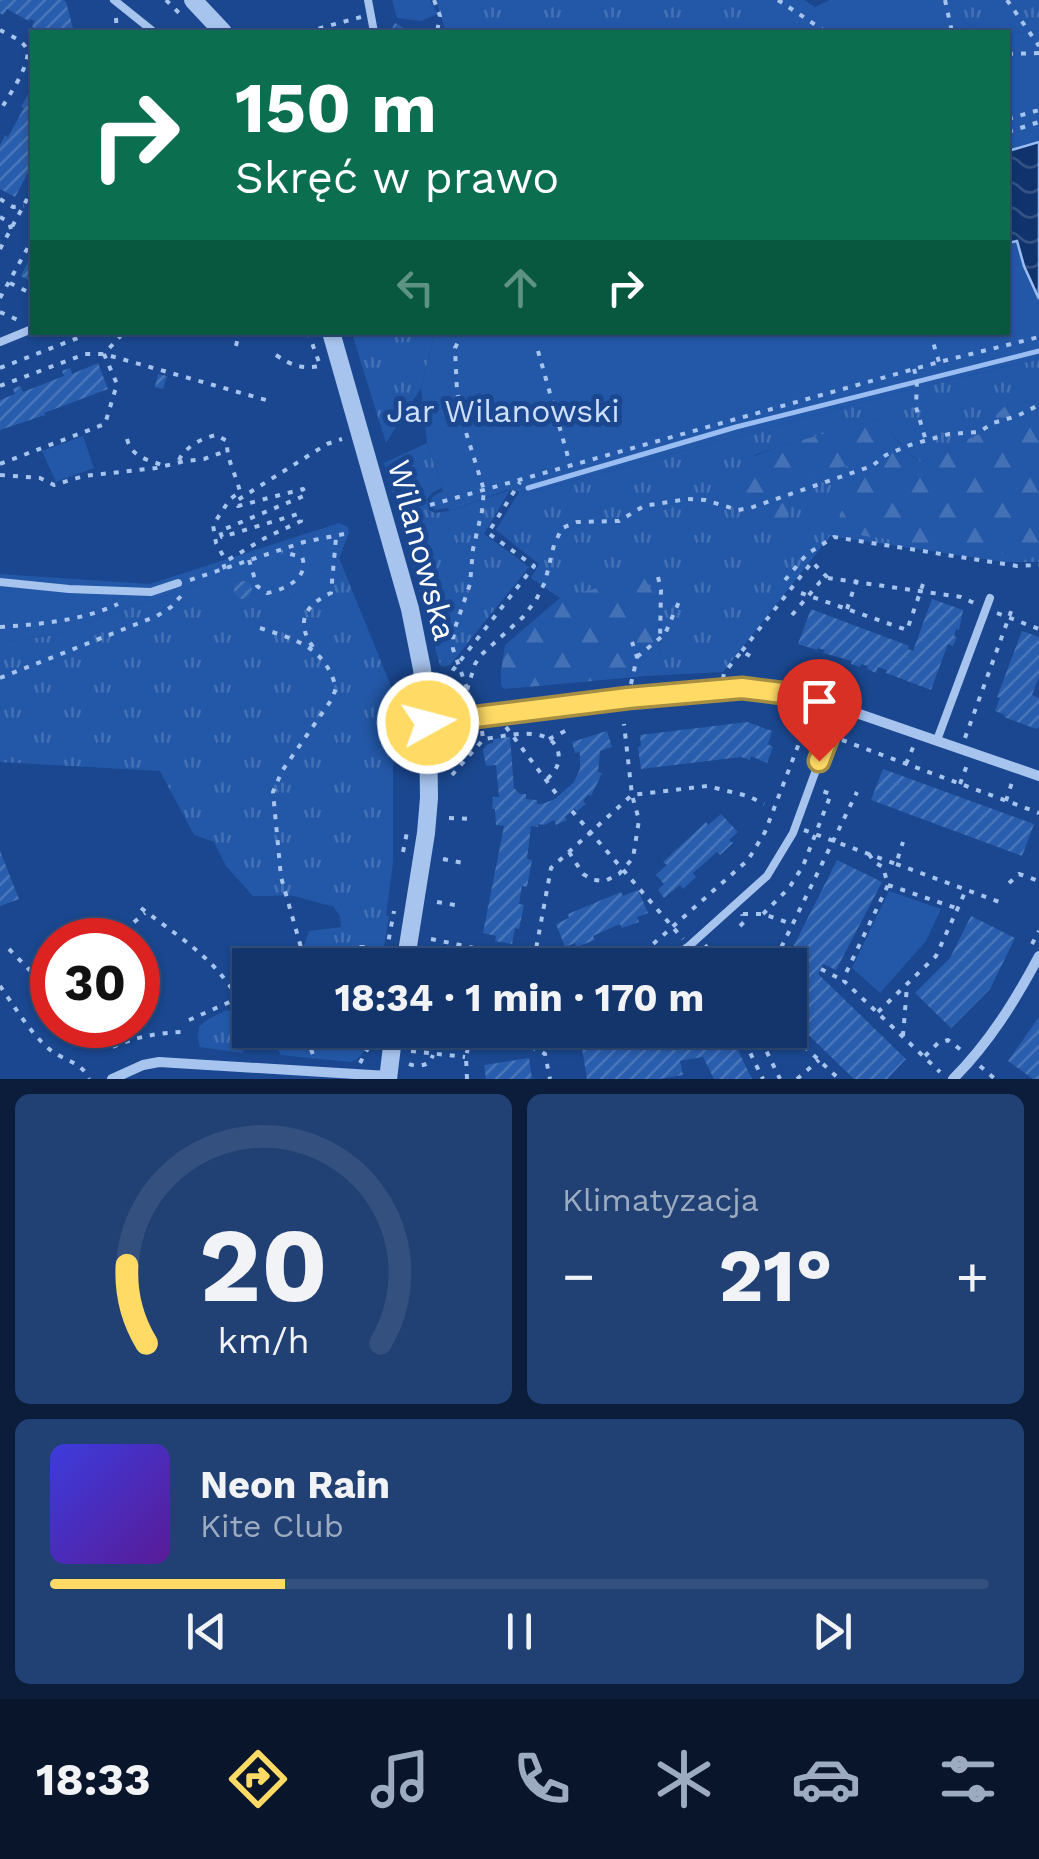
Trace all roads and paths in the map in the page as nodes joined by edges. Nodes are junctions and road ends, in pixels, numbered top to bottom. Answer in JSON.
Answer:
{"nodes":[{"id":1,"x":114,"y":0,"type":"edge"},
{"id":2,"x":193,"y":0,"type":"edge"},
{"id":3,"x":368,"y":0,"type":"edge"},
{"id":4,"x":434,"y":0,"type":"edge"},
{"id":5,"x":778,"y":0,"type":"edge"},
{"id":6,"x":945,"y":0,"type":"edge"},
{"id":7,"x":1007,"y":0,"type":"edge"},
{"id":8,"x":369,"y":14,"type":"junction"},
{"id":9,"x":0,"y":30,"type":"edge"},
{"id":10,"x":152,"y":30,"type":"edge"},
{"id":11,"x":221,"y":30,"type":"edge"},
{"id":12,"x":313,"y":30,"type":"edge"},
{"id":13,"x":373,"y":30,"type":"edge"},
{"id":14,"x":437,"y":30,"type":"edge"},
{"id":15,"x":823,"y":30,"type":"edge"},
{"id":16,"x":952,"y":30,"type":"edge"},
{"id":17,"x":1039,"y":50,"type":"edge"},
{"id":18,"x":1010,"y":54,"type":"edge"},
{"id":19,"x":1039,"y":110,"type":"edge"},
{"id":20,"x":0,"y":112,"type":"edge"},
{"id":21,"x":1010,"y":119,"type":"edge"},
{"id":22,"x":1039,"y":122,"type":"edge"},
{"id":23,"x":1010,"y":131,"type":"edge"},
{"id":24,"x":30,"y":194,"type":"edge"},
{"id":25,"x":0,"y":199,"type":"edge"},
{"id":26,"x":24,"y":206,"type":"junction"},
{"id":27,"x":0,"y":217,"type":"edge"},
{"id":28,"x":11,"y":229,"type":"junction"},
{"id":29,"x":30,"y":244,"type":"edge"},
{"id":30,"x":0,"y":249,"type":"edge"},
{"id":31,"x":9,"y":282,"type":"junction"},
{"id":32,"x":30,"y":293,"type":"edge"},
{"id":33,"x":0,"y":298,"type":"edge"},
{"id":34,"x":0,"y":312,"type":"edge"},
{"id":35,"x":30,"y":316,"type":"edge"},
{"id":36,"x":30,"y":330,"type":"edge"},
{"id":37,"x":85,"y":335,"type":"edge"},
{"id":38,"x":121,"y":335,"type":"edge"},
{"id":39,"x":238,"y":335,"type":"edge"},
{"id":40,"x":309,"y":335,"type":"edge"},
{"id":41,"x":333,"y":335,"type":"edge"},
{"id":42,"x":461,"y":335,"type":"edge"},
{"id":43,"x":931,"y":335,"type":"edge"},
{"id":44,"x":1039,"y":337,"type":"edge"},
{"id":45,"x":0,"y":342,"type":"edge"},
{"id":46,"x":236,"y":346,"type":"dead end"},
{"id":47,"x":538,"y":350,"type":"dead end"},
{"id":48,"x":104,"y":354,"type":"junction"},
{"id":49,"x":276,"y":356,"type":"dead end"},
{"id":50,"x":939,"y":362,"type":"junction"},
{"id":51,"x":0,"y":368,"type":"edge"},
{"id":52,"x":914,"y":369,"type":"junction"},
{"id":53,"x":0,"y":386,"type":"edge"},
{"id":54,"x":266,"y":400,"type":"dead end"},
{"id":55,"x":1039,"y":405,"type":"edge"},
{"id":56,"x":346,"y":437,"type":"dead end"},
{"id":57,"x":127,"y":439,"type":"dead end"},
{"id":58,"x":926,"y":441,"type":"junction"},
{"id":59,"x":226,"y":451,"type":"junction"},
{"id":60,"x":178,"y":462,"type":"junction"},
{"id":61,"x":0,"y":464,"type":"edge"},
{"id":62,"x":570,"y":464,"type":"junction"},
{"id":63,"x":165,"y":466,"type":"junction"},
{"id":64,"x":0,"y":476,"type":"edge"},
{"id":65,"x":522,"y":478,"type":"junction"},
{"id":66,"x":484,"y":490,"type":"junction"},
{"id":67,"x":430,"y":505,"type":"dead end"},
{"id":68,"x":349,"y":533,"type":"dead end"},
{"id":69,"x":336,"y":537,"type":"junction"},
{"id":70,"x":278,"y":551,"type":"junction"},
{"id":71,"x":249,"y":560,"type":"junction"},
{"id":72,"x":226,"y":562,"type":"junction"},
{"id":73,"x":1039,"y":565,"type":"edge"},
{"id":74,"x":225,"y":569,"type":"junction"},
{"id":75,"x":859,"y":573,"type":"dead end"},
{"id":76,"x":658,"y":576,"type":"dead end"},
{"id":77,"x":828,"y":578,"type":"junction"},
{"id":78,"x":785,"y":580,"type":"dead end"},
{"id":79,"x":856,"y":581,"type":"junction"},
{"id":80,"x":0,"y":582,"type":"edge"},
{"id":81,"x":178,"y":584,"type":"junction"},
{"id":82,"x":923,"y":584,"type":"dead end"},
{"id":83,"x":921,"y":592,"type":"junction"},
{"id":84,"x":801,"y":593,"type":"dead end"},
{"id":85,"x":808,"y":595,"type":"junction"},
{"id":86,"x":681,"y":597,"type":"dead end"},
{"id":87,"x":988,"y":603,"type":"junction"},
{"id":88,"x":1013,"y":606,"type":"dead end"},
{"id":89,"x":848,"y":609,"type":"junction"},
{"id":90,"x":100,"y":612,"type":"dead end"},
{"id":91,"x":792,"y":616,"type":"dead end"},
{"id":92,"x":1008,"y":618,"type":"junction"},
{"id":93,"x":0,"y":627,"type":"edge"},
{"id":94,"x":260,"y":628,"type":"dead end"},
{"id":95,"x":1039,"y":629,"type":"edge"},
{"id":96,"x":660,"y":639,"type":"junction"},
{"id":97,"x":632,"y":642,"type":"dead end"},
{"id":98,"x":742,"y":650,"type":"junction"},
{"id":99,"x":316,"y":651,"type":"junction"},
{"id":100,"x":750,"y":656,"type":"dead end"},
{"id":101,"x":636,"y":657,"type":"junction"},
{"id":102,"x":459,"y":662,"type":"junction"},
{"id":103,"x":452,"y":670,"type":"junction"},
{"id":104,"x":439,"y":674,"type":"dead end"},
{"id":105,"x":0,"y":678,"type":"edge"},
{"id":106,"x":468,"y":690,"type":"junction"},
{"id":107,"x":720,"y":690,"type":"junction"},
{"id":108,"x":443,"y":694,"type":"dead end"},
{"id":109,"x":628,"y":698,"type":"junction"},
{"id":110,"x":802,"y":705,"type":"dead end"},
{"id":111,"x":839,"y":708,"type":"junction"},
{"id":112,"x":428,"y":723,"type":"junction"},
{"id":113,"x":480,"y":724,"type":"junction"},
{"id":114,"x":624,"y":724,"type":"dead end"},
{"id":115,"x":492,"y":725,"type":"dead end"},
{"id":116,"x":567,"y":730,"type":"dead end"},
{"id":117,"x":957,"y":733,"type":"dead end"},
{"id":118,"x":514,"y":736,"type":"junction"},
{"id":119,"x":836,"y":738,"type":"dead end"},
{"id":120,"x":965,"y":738,"type":"junction"},
{"id":121,"x":483,"y":739,"type":"junction"},
{"id":122,"x":549,"y":739,"type":"junction"},
{"id":123,"x":938,"y":740,"type":"junction"},
{"id":124,"x":976,"y":742,"type":"dead end"},
{"id":125,"x":911,"y":752,"type":"dead end"},
{"id":126,"x":906,"y":764,"type":"junction"},
{"id":127,"x":966,"y":766,"type":"dead end"},
{"id":128,"x":452,"y":775,"type":"dead end"},
{"id":129,"x":1039,"y":776,"type":"edge"},
{"id":130,"x":546,"y":780,"type":"junction"},
{"id":131,"x":1026,"y":783,"type":"dead end"},
{"id":132,"x":960,"y":784,"type":"junction"},
{"id":133,"x":858,"y":792,"type":"dead end"},
{"id":134,"x":632,"y":795,"type":"junction"},
{"id":135,"x":558,"y":796,"type":"dead end"},
{"id":136,"x":1006,"y":800,"type":"junction"},
{"id":137,"x":764,"y":804,"type":"dead end"},
{"id":138,"x":572,"y":810,"type":"dead end"},
{"id":139,"x":1039,"y":813,"type":"edge"},
{"id":140,"x":449,"y":818,"type":"dead end"},
{"id":141,"x":474,"y":820,"type":"dead end"},
{"id":142,"x":795,"y":826,"type":"junction"},
{"id":143,"x":591,"y":832,"type":"junction"},
{"id":144,"x":834,"y":842,"type":"junction"},
{"id":145,"x":903,"y":842,"type":"dead end"},
{"id":146,"x":569,"y":852,"type":"junction"},
{"id":147,"x":868,"y":854,"type":"junction"},
{"id":148,"x":443,"y":859,"type":"dead end"},
{"id":149,"x":468,"y":864,"type":"dead end"},
{"id":150,"x":896,"y":864,"type":"junction"},
{"id":151,"x":624,"y":869,"type":"junction"},
{"id":152,"x":1039,"y":881,"type":"edge"},
{"id":153,"x":1009,"y":883,"type":"dead end"},
{"id":154,"x":888,"y":885,"type":"junction"},
{"id":155,"x":966,"y":890,"type":"junction"},
{"id":156,"x":437,"y":902,"type":"dead end"},
{"id":157,"x":1004,"y":904,"type":"dead end"},
{"id":158,"x":462,"y":906,"type":"dead end"},
{"id":159,"x":959,"y":909,"type":"junction"},
{"id":160,"x":742,"y":914,"type":"junction"},
{"id":161,"x":735,"y":920,"type":"dead end"},
{"id":162,"x":160,"y":922,"type":"edge"},
{"id":163,"x":793,"y":924,"type":"junction"},
{"id":164,"x":740,"y":926,"type":"dead end"},
{"id":165,"x":674,"y":928,"type":"junction"},
{"id":166,"x":431,"y":939,"type":"dead end"},
{"id":167,"x":704,"y":945,"type":"dead end"},
{"id":168,"x":688,"y":946,"type":"junction"},
{"id":169,"x":303,"y":948,"type":"edge"},
{"id":170,"x":409,"y":948,"type":"edge"},
{"id":171,"x":472,"y":948,"type":"edge"},
{"id":172,"x":536,"y":948,"type":"edge"},
{"id":173,"x":644,"y":948,"type":"edge"},
{"id":174,"x":685,"y":948,"type":"edge"},
{"id":175,"x":707,"y":948,"type":"edge"},
{"id":176,"x":781,"y":948,"type":"edge"},
{"id":177,"x":9,"y":950,"type":"dead end"},
{"id":178,"x":1039,"y":956,"type":"edge"},
{"id":179,"x":821,"y":969,"type":"dead end"},
{"id":180,"x":30,"y":971,"type":"edge"},
{"id":181,"x":844,"y":981,"type":"junction"},
{"id":182,"x":906,"y":985,"type":"junction"},
{"id":183,"x":0,"y":986,"type":"edge"},
{"id":184,"x":232,"y":989,"type":"edge"},
{"id":185,"x":232,"y":1001,"type":"edge"},
{"id":186,"x":878,"y":1012,"type":"junction"},
{"id":187,"x":189,"y":1020,"type":"dead end"},
{"id":188,"x":188,"y":1032,"type":"dead end"},
{"id":189,"x":160,"y":1035,"type":"edge"},
{"id":190,"x":903,"y":1036,"type":"junction"},
{"id":191,"x":257,"y":1048,"type":"edge"},
{"id":192,"x":368,"y":1048,"type":"edge"},
{"id":193,"x":392,"y":1048,"type":"edge"},
{"id":194,"x":468,"y":1048,"type":"edge"},
{"id":195,"x":534,"y":1048,"type":"edge"},
{"id":196,"x":748,"y":1048,"type":"edge"},
{"id":197,"x":764,"y":1048,"type":"edge"},
{"id":198,"x":806,"y":1048,"type":"edge"},
{"id":199,"x":410,"y":1051,"type":"dead end"},
{"id":200,"x":433,"y":1054,"type":"junction"},
{"id":201,"x":466,"y":1057,"type":"junction"},
{"id":202,"x":819,"y":1060,"type":"junction"},
{"id":203,"x":409,"y":1064,"type":"dead end"},
{"id":204,"x":360,"y":1065,"type":"dead end"},
{"id":205,"x":260,"y":1068,"type":"junction"},
{"id":206,"x":319,"y":1071,"type":"edge"},
{"id":207,"x":948,"y":1077,"type":"edge"},
{"id":208,"x":388,"y":1078,"type":"edge"},
{"id":209,"x":89,"y":1079,"type":"edge"},
{"id":210,"x":112,"y":1079,"type":"edge"},
{"id":211,"x":467,"y":1079,"type":"edge"},
{"id":212,"x":550,"y":1079,"type":"edge"},
{"id":213,"x":763,"y":1079,"type":"edge"},
{"id":214,"x":780,"y":1079,"type":"edge"},
{"id":215,"x":797,"y":1079,"type":"edge"},
{"id":216,"x":838,"y":1079,"type":"edge"}],
"edges":[{"from":1,"to":10,"type":"lane"},
{"from":2,"to":11,"type":"street"},
{"from":3,"to":8,"type":"lane"},
{"from":4,"to":14,"type":"path"},
{"from":5,"to":15,"type":"path"},
{"from":6,"to":16,"type":"path"},
{"from":7,"to":17,"type":"path"},
{"from":8,"to":12,"type":"path"},
{"from":8,"to":13,"type":"lane"},
{"from":9,"to":20,"type":"path"},
{"from":17,"to":18,"type":"path"},
{"from":19,"to":21,"type":"path"},
{"from":22,"to":23,"type":"path"},
{"from":24,"to":26,"type":"path"},
{"from":25,"to":26,"type":"path"},
{"from":26,"to":28,"type":"path"},
{"from":27,"to":28,"type":"path"},
{"from":28,"to":30,"type":"path"},
{"from":29,"to":31,"type":"path"},
{"from":31,"to":32,"type":"path"},
{"from":31,"to":33,"type":"path"},
{"from":34,"to":35,"type":"path"},
{"from":36,"to":45,"type":"lane"},
{"from":37,"to":51,"type":"path"},
{"from":38,"to":48,"type":"path"},
{"from":39,"to":46,"type":"path"},
{"from":40,"to":49,"type":"path"},
{"from":41,"to":112,"type":"street","name":"Wilanowska"},
{"from":42,"to":66,"type":"path"},
{"from":43,"to":50,"type":"path"},
{"from":44,"to":50,"type":"path"},
{"from":47,"to":62,"type":"path"},
{"from":48,"to":53,"type":"path"},
{"from":48,"to":54,"type":"path"},
{"from":48,"to":61,"type":"path"},
{"from":50,"to":52,"type":"path"},
{"from":52,"to":58,"type":"path"},
{"from":52,"to":62,"type":"path"},
{"from":55,"to":58,"type":"path"},
{"from":56,"to":72,"type":"path"},
{"from":57,"to":63,"type":"path"},
{"from":58,"to":106,"type":"path"},
{"from":59,"to":60,"type":"path"},
{"from":59,"to":60,"type":"path"},
{"from":59,"to":72,"type":"path"},
{"from":60,"to":63,"type":"path"},
{"from":62,"to":65,"type":"path"},
{"from":63,"to":64,"type":"path"},
{"from":65,"to":66,"type":"path"},
{"from":65,"to":102,"type":"path"},
{"from":66,"to":67,"type":"path"},
{"from":66,"to":102,"type":"path"},
{"from":68,"to":69,"type":"path"},
{"from":69,"to":70,"type":"path"},
{"from":69,"to":99,"type":"path"},
{"from":70,"to":71,"type":"path"},
{"from":70,"to":71,"type":"path"},
{"from":71,"to":74,"type":"path"},
{"from":72,"to":74,"type":"path"},
{"from":73,"to":78,"type":"path"},
{"from":74,"to":81,"type":"path"},
{"from":75,"to":79,"type":"path"},
{"from":76,"to":96,"type":"path"},
{"from":77,"to":79,"type":"path"},
{"from":77,"to":85,"type":"path"},
{"from":77,"to":98,"type":"path"},
{"from":79,"to":83,"type":"path"},
{"from":79,"to":89,"type":"path"},
{"from":80,"to":81,"type":"lane"},
{"from":81,"to":105,"type":"path"},
{"from":82,"to":83,"type":"path"},
{"from":83,"to":87,"type":"path"},
{"from":83,"to":89,"type":"path"},
{"from":84,"to":85,"type":"path"},
{"from":85,"to":89,"type":"path"},
{"from":85,"to":91,"type":"path"},
{"from":86,"to":96,"type":"path"},
{"from":87,"to":92,"type":"path"},
{"from":87,"to":123,"type":"lane"},
{"from":88,"to":92,"type":"path"},
{"from":90,"to":93,"type":"path"},
{"from":92,"to":95,"type":"path"},
{"from":92,"to":120,"type":"path"},
{"from":94,"to":99,"type":"path"},
{"from":96,"to":101,"type":"path"},
{"from":97,"to":101,"type":"path"},
{"from":98,"to":100,"type":"path"},
{"from":98,"to":107,"type":"path"},
{"from":99,"to":169,"type":"path"},
{"from":101,"to":109,"type":"path"},
{"from":102,"to":103,"type":"path"},
{"from":102,"to":106,"type":"path"},
{"from":103,"to":104,"type":"path"},
{"from":103,"to":108,"type":"path"},
{"from":106,"to":113,"type":"path"},
{"from":107,"to":109,"type":"street"},
{"from":107,"to":111,"type":"street"},
{"from":109,"to":113,"type":"street"},
{"from":110,"to":165,"type":"path"},
{"from":111,"to":123,"type":"street"},
{"from":111,"to":142,"type":"lane"},
{"from":112,"to":113,"type":"street"},
{"from":112,"to":170,"type":"street","name":"Wilanowska"},
{"from":113,"to":115,"type":"path"},
{"from":113,"to":121,"type":"path"},
{"from":114,"to":134,"type":"path"},
{"from":116,"to":122,"type":"path"},
{"from":117,"to":120,"type":"path"},
{"from":118,"to":118,"type":"path"},
{"from":118,"to":121,"type":"path"},
{"from":118,"to":122,"type":"path"},
{"from":118,"to":130,"type":"path"},
{"from":119,"to":126,"type":"path"},
{"from":120,"to":124,"type":"path"},
{"from":121,"to":128,"type":"path"},
{"from":122,"to":130,"type":"path"},
{"from":123,"to":129,"type":"street"},
{"from":125,"to":126,"type":"path"},
{"from":126,"to":132,"type":"path"},
{"from":127,"to":132,"type":"path"},
{"from":130,"to":135,"type":"path"},
{"from":131,"to":136,"type":"path"},
{"from":132,"to":136,"type":"path"},
{"from":133,"to":144,"type":"path"},
{"from":134,"to":137,"type":"path"},
{"from":134,"to":143,"type":"path"},
{"from":134,"to":151,"type":"path"},
{"from":136,"to":139,"type":"path"},
{"from":138,"to":143,"type":"path"},
{"from":140,"to":141,"type":"path"},
{"from":142,"to":144,"type":"path"},
{"from":142,"to":168,"type":"lane"},
{"from":143,"to":146,"type":"path"},
{"from":143,"to":151,"type":"path"},
{"from":144,"to":147,"type":"path"},
{"from":144,"to":163,"type":"path"},
{"from":145,"to":150,"type":"path"},
{"from":146,"to":151,"type":"path"},
{"from":146,"to":172,"type":"path"},
{"from":147,"to":150,"type":"path"},
{"from":147,"to":154,"type":"path"},
{"from":148,"to":149,"type":"path"},
{"from":150,"to":155,"type":"path"},
{"from":151,"to":165,"type":"path"},
{"from":152,"to":153,"type":"path"},
{"from":154,"to":159,"type":"path"},
{"from":154,"to":181,"type":"path"},
{"from":155,"to":157,"type":"path"},
{"from":155,"to":159,"type":"path"},
{"from":156,"to":158,"type":"path"},
{"from":159,"to":182,"type":"path"},
{"from":160,"to":161,"type":"path"},
{"from":160,"to":163,"type":"path"},
{"from":160,"to":164,"type":"path"},
{"from":162,"to":184,"type":"path"},
{"from":163,"to":176,"type":"path"},
{"from":165,"to":168,"type":"path"},
{"from":165,"to":173,"type":"path"},
{"from":166,"to":171,"type":"path"},
{"from":167,"to":175,"type":"path"},
{"from":168,"to":174,"type":"lane"},
{"from":177,"to":180,"type":"path"},
{"from":178,"to":207,"type":"street"},
{"from":179,"to":181,"type":"path"},
{"from":181,"to":186,"type":"path"},
{"from":182,"to":186,"type":"path"},
{"from":182,"to":190,"type":"path"},
{"from":183,"to":209,"type":"path"},
{"from":185,"to":187,"type":"path"},
{"from":186,"to":190,"type":"path"},
{"from":188,"to":189,"type":"path"},
{"from":190,"to":207,"type":"path"},
{"from":191,"to":205,"type":"path"},
{"from":192,"to":204,"type":"path"},
{"from":193,"to":208,"type":"street"},
{"from":194,"to":201,"type":"path"},
{"from":195,"to":212,"type":"path"},
{"from":196,"to":213,"type":"path"},
{"from":197,"to":214,"type":"path"},
{"from":198,"to":202,"type":"path"},
{"from":199,"to":200,"type":"path"},
{"from":200,"to":201,"type":"path"},
{"from":200,"to":203,"type":"path"},
{"from":201,"to":211,"type":"path"},
{"from":202,"to":215,"type":"path"},
{"from":202,"to":216,"type":"path"},
{"from":205,"to":206,"type":"street"},
{"from":205,"to":210,"type":"street"},
{"from":206,"to":208,"type":"street"}]}
